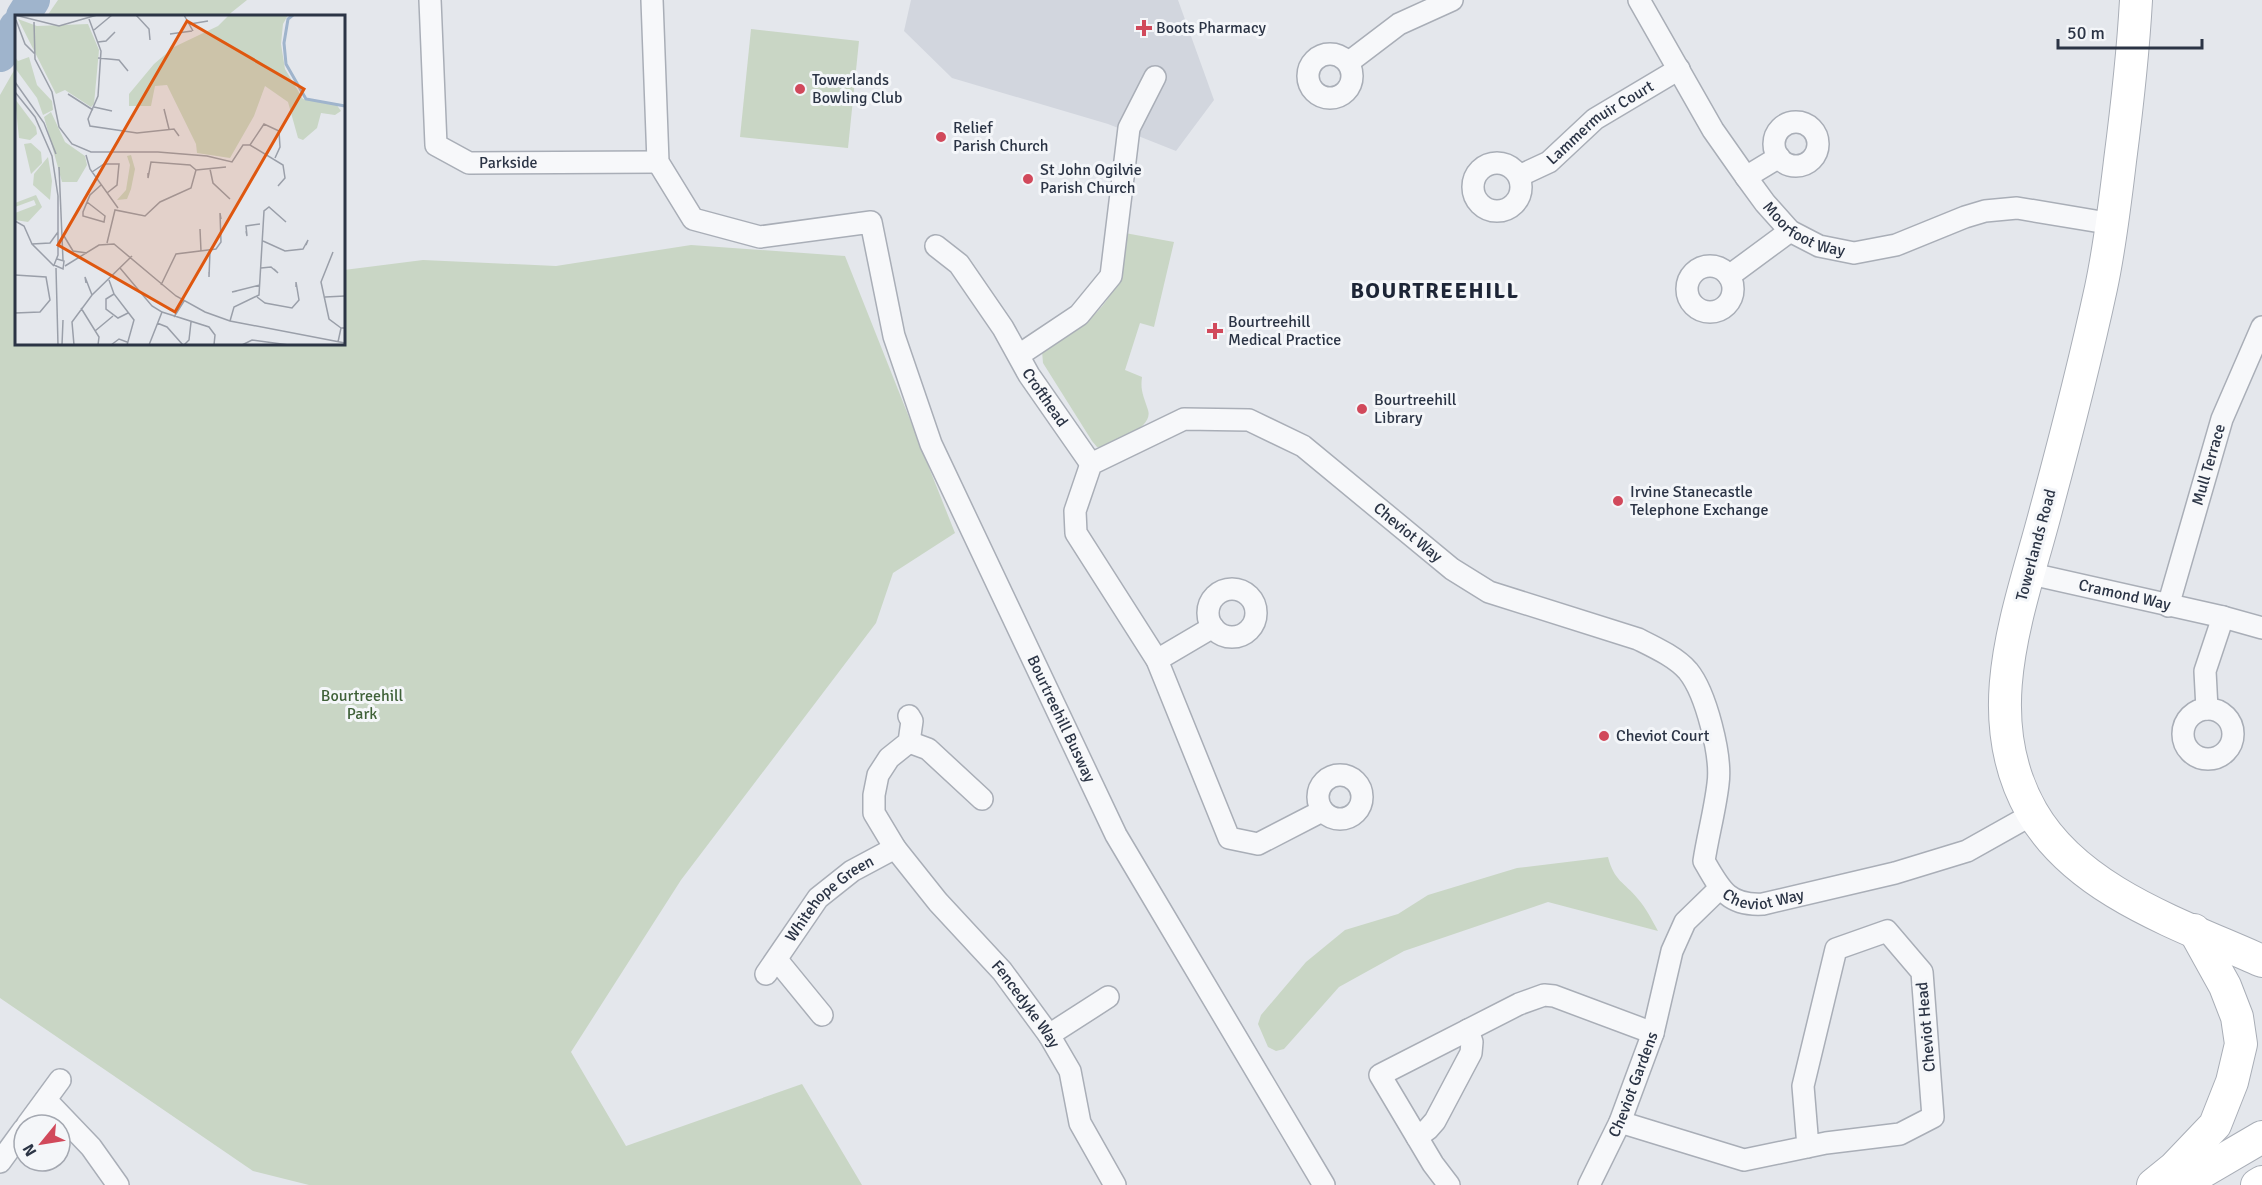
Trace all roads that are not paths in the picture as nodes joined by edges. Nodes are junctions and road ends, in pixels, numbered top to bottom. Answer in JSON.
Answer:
{"nodes":[{"id":1,"x":430,"y":0,"type":"edge"},
{"id":2,"x":652,"y":0,"type":"edge"},
{"id":3,"x":1452,"y":0,"type":"edge"},
{"id":4,"x":2136,"y":0,"type":"edge"},
{"id":5,"x":1642,"y":1,"type":"edge"},
{"id":6,"x":1349,"y":63,"type":"dead end"},
{"id":7,"x":1679,"y":69,"type":"junction"},
{"id":8,"x":1155,"y":76,"type":"dead end"},
{"id":9,"x":1779,"y":158,"type":"dead end"},
{"id":10,"x":658,"y":162,"type":"junction"},
{"id":11,"x":1519,"y":176,"type":"dead end"},
{"id":12,"x":1746,"y":177,"type":"junction"},
{"id":13,"x":2113,"y":224,"type":"junction"},
{"id":14,"x":1790,"y":231,"type":"junction"},
{"id":15,"x":936,"y":246,"type":"dead end"},
{"id":16,"x":1729,"y":276,"type":"dead end"},
{"id":17,"x":2262,"y":327,"type":"edge"},
{"id":18,"x":1019,"y":355,"type":"junction"},
{"id":19,"x":1091,"y":464,"type":"junction"},
{"id":20,"x":2027,"y":573,"type":"junction"},
{"id":21,"x":2168,"y":606,"type":"junction"},
{"id":22,"x":2223,"y":617,"type":"junction"},
{"id":23,"x":1213,"y":627,"type":"dead end"},
{"id":24,"x":2262,"y":628,"type":"edge"},
{"id":25,"x":1157,"y":660,"type":"junction"},
{"id":26,"x":2207,"y":709,"type":"dead end"},
{"id":27,"x":909,"y":716,"type":"dead end"},
{"id":28,"x":919,"y":745,"type":"junction"},
{"id":29,"x":982,"y":799,"type":"dead end"},
{"id":30,"x":1322,"y":811,"type":"dead end"},
{"id":31,"x":2033,"y":814,"type":"junction"},
{"id":32,"x":895,"y":848,"type":"junction"},
{"id":33,"x":1720,"y":888,"type":"junction"},
{"id":34,"x":2194,"y":930,"type":"junction"},
{"id":35,"x":2262,"y":961,"type":"edge"},
{"id":36,"x":1108,"y":997,"type":"dead end"},
{"id":37,"x":822,"y":1015,"type":"dead end"},
{"id":38,"x":1468,"y":1030,"type":"junction"},
{"id":39,"x":1653,"y":1033,"type":"junction"},
{"id":40,"x":1049,"y":1035,"type":"junction"},
{"id":41,"x":60,"y":1080,"type":"dead end"},
{"id":42,"x":46,"y":1100,"type":"junction"},
{"id":43,"x":36,"y":1113,"type":"edge"},
{"id":44,"x":1620,"y":1122,"type":"junction"},
{"id":45,"x":1417,"y":1137,"type":"junction"},
{"id":46,"x":2262,"y":1137,"type":"edge"},
{"id":47,"x":1808,"y":1147,"type":"junction"},
{"id":48,"x":2262,"y":1182,"type":"edge"},
{"id":49,"x":118,"y":1185,"type":"edge"},
{"id":50,"x":1115,"y":1185,"type":"edge"},
{"id":51,"x":1324,"y":1185,"type":"edge"},
{"id":52,"x":1449,"y":1185,"type":"edge"},
{"id":53,"x":1588,"y":1185,"type":"edge"},
{"id":54,"x":2153,"y":1185,"type":"edge"},
{"id":55,"x":2180,"y":1185,"type":"edge"},
{"id":56,"x":2257,"y":1185,"type":"edge"}],
"edges":[{"from":1,"to":10,"type":"street","name":"Parkside"},
{"from":2,"to":10,"type":"street"},
{"from":3,"to":6,"type":"street"},
{"from":4,"to":13,"type":"street","name":"Towerlands Road"},
{"from":5,"to":7,"type":"street","name":"Moorfoot Way"},
{"from":7,"to":11,"type":"street","name":"Lammermuir Court"},
{"from":7,"to":12,"type":"street","name":"Moorfoot Way"},
{"from":8,"to":18,"type":"street"},
{"from":9,"to":12,"type":"street"},
{"from":10,"to":51,"type":"street","name":"Bourtreehill Busway"},
{"from":12,"to":14,"type":"street","name":"Moorfoot Way"},
{"from":13,"to":14,"type":"street","name":"Moorfoot Way"},
{"from":13,"to":20,"type":"street","name":"Towerlands Road"},
{"from":14,"to":16,"type":"street"},
{"from":15,"to":18,"type":"street","name":"Crofthead"},
{"from":17,"to":21,"type":"street","name":"Mull Terrace"},
{"from":18,"to":19,"type":"street","name":"Crofthead"},
{"from":19,"to":25,"type":"street"},
{"from":19,"to":33,"type":"street","name":"Cheviot Way"},
{"from":20,"to":21,"type":"street","name":"Cramond Way"},
{"from":20,"to":31,"type":"street","name":"Towerlands Road"},
{"from":21,"to":22,"type":"street","name":"Cramond Way"},
{"from":22,"to":24,"type":"street","name":"Cramond Way"},
{"from":22,"to":26,"type":"street"},
{"from":23,"to":25,"type":"street"},
{"from":25,"to":30,"type":"street"},
{"from":27,"to":28,"type":"street"},
{"from":28,"to":29,"type":"street"},
{"from":28,"to":32,"type":"street","name":"Fencedyke Way"},
{"from":31,"to":33,"type":"street","name":"Cheviot Way"},
{"from":31,"to":34,"type":"street","name":"Towerlands Road"},
{"from":32,"to":37,"type":"street","name":"Whitehope Green"},
{"from":32,"to":40,"type":"street","name":"Fencedyke Way"},
{"from":33,"to":39,"type":"street"},
{"from":34,"to":35,"type":"street","name":"Towerlands Road"},
{"from":34,"to":54,"type":"street"},
{"from":36,"to":40,"type":"street"},
{"from":38,"to":39,"type":"street","name":"Cheviot Gardens"},
{"from":38,"to":45,"type":"street"},
{"from":38,"to":45,"type":"street","name":"Cheviot Gardens"},
{"from":39,"to":44,"type":"street","name":"Cheviot Gardens"},
{"from":40,"to":50,"type":"street","name":"Fencedyke Way"},
{"from":41,"to":42,"type":"street"},
{"from":42,"to":43,"type":"street"},
{"from":42,"to":49,"type":"street"},
{"from":44,"to":47,"type":"street","name":"Cheviot Head"},
{"from":44,"to":53,"type":"street","name":"Cheviot Gardens"},
{"from":45,"to":52,"type":"street","name":"Cheviot Gardens"},
{"from":46,"to":55,"type":"street"},
{"from":47,"to":47,"type":"street","name":"Cheviot Head"},
{"from":48,"to":56,"type":"street"}]}
